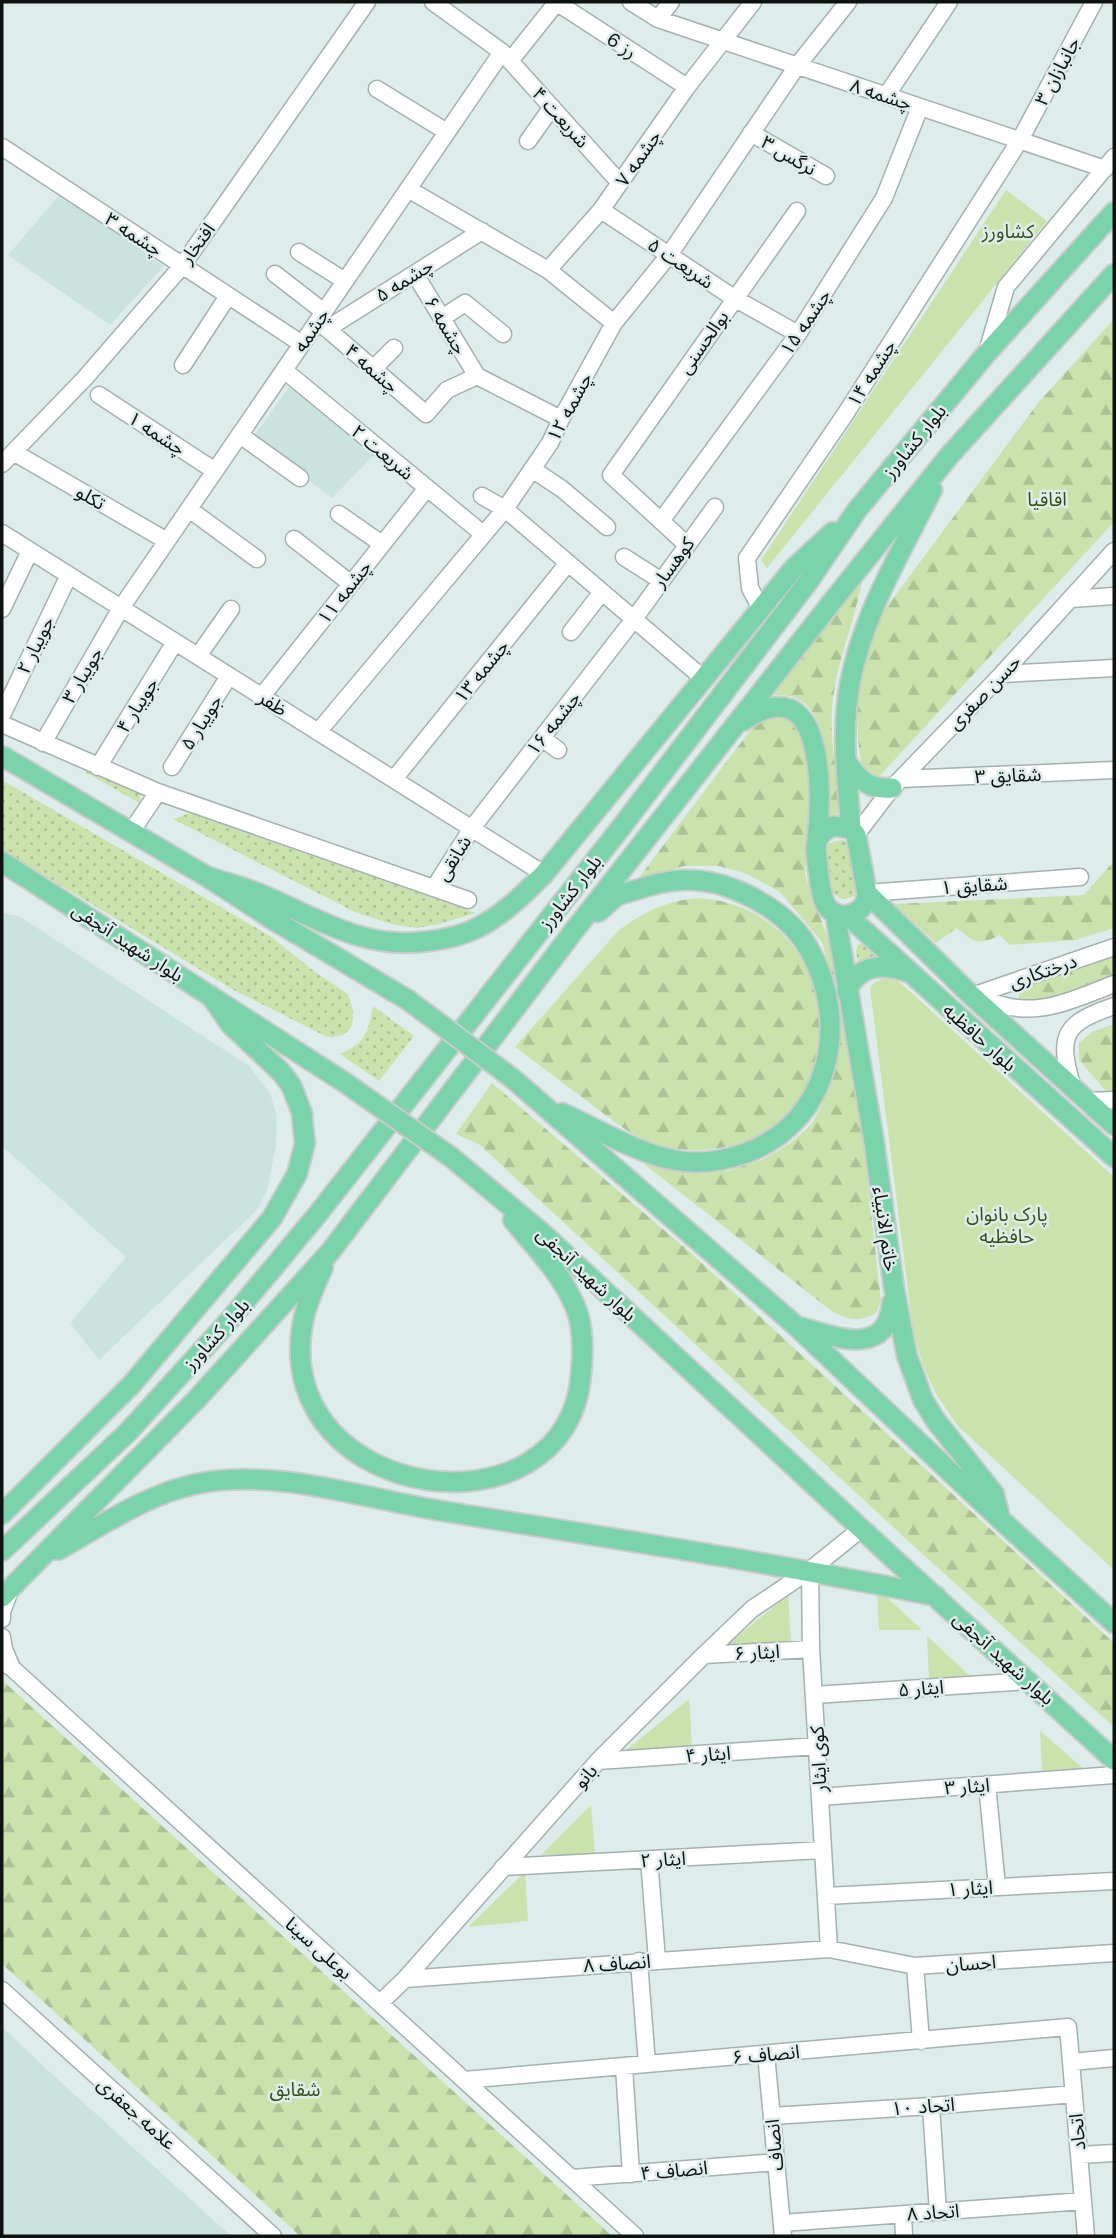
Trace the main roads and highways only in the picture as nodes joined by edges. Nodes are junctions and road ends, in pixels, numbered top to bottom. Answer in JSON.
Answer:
{"nodes":[{"id":1,"x":1114,"y":212,"type":"edge"},
{"id":2,"x":1114,"y":274,"type":"edge"},
{"id":3,"x":949,"y":456,"type":"junction"},
{"id":4,"x":857,"y":510,"type":"junction"},
{"id":5,"x":734,"y":728,"type":"junction"},
{"id":6,"x":2,"y":757,"type":"edge"},
{"id":7,"x":847,"y":762,"type":"junction"},
{"id":8,"x":897,"y":783,"type":"road end"},
{"id":9,"x":853,"y":832,"type":"junction"},
{"id":10,"x":817,"y":839,"type":"junction"},
{"id":11,"x":2,"y":862,"type":"edge"},
{"id":12,"x":2,"y":875,"type":"edge"},
{"id":13,"x":206,"y":876,"type":"junction"},
{"id":14,"x":42,"y":887,"type":"junction"},
{"id":15,"x":867,"y":893,"type":"junction"},
{"id":16,"x":841,"y":914,"type":"junction"},
{"id":17,"x":573,"y":932,"type":"junction"},
{"id":18,"x":909,"y":972,"type":"junction"},
{"id":19,"x":847,"y":991,"type":"junction"},
{"id":20,"x":210,"y":995,"type":"junction"},
{"id":21,"x":543,"y":1104,"type":"junction"},
{"id":22,"x":1114,"y":1125,"type":"edge"},
{"id":23,"x":1114,"y":1157,"type":"edge"},
{"id":24,"x":486,"y":1187,"type":"junction"},
{"id":25,"x":330,"y":1252,"type":"junction"},
{"id":26,"x":894,"y":1288,"type":"junction"},
{"id":27,"x":796,"y":1326,"type":"junction"},
{"id":28,"x":2,"y":1514,"type":"edge"},
{"id":29,"x":1000,"y":1519,"type":"junction"},
{"id":30,"x":2,"y":1551,"type":"edge"},
{"id":31,"x":39,"y":1561,"type":"junction"},
{"id":32,"x":7,"y":1592,"type":"edge"},
{"id":33,"x":936,"y":1596,"type":"junction"},
{"id":34,"x":1114,"y":1623,"type":"edge"},
{"id":35,"x":1114,"y":1760,"type":"edge"}],
"edges":[{"from":1,"to":4,"type":"main road","name":"بلوار کشاورز"},
{"from":2,"to":3,"type":"main road","name":"بلوار کشاورز"},
{"from":3,"to":5,"type":"main road","name":"بلوار کشاورز"},
{"from":3,"to":7,"type":"main road"},
{"from":4,"to":13,"type":"main road"},
{"from":4,"to":30,"type":"main road","name":"بلوار کشاورز"},
{"from":5,"to":10,"type":"main road"},
{"from":5,"to":17,"type":"main road","name":"بلوار کشاورز"},
{"from":6,"to":13,"type":"main road"},
{"from":7,"to":8,"type":"main road"},
{"from":7,"to":9,"type":"main road"},
{"from":9,"to":10,"type":"main road"},
{"from":9,"to":15,"type":"main road"},
{"from":10,"to":16,"type":"main road"},
{"from":11,"to":14,"type":"main road","name":"بلوار شهید آنجفی"},
{"from":12,"to":14,"type":"main road"},
{"from":13,"to":21,"type":"main road","bridge":true},
{"from":14,"to":20,"type":"main road","name":"بلوار شهید آنجفی"},
{"from":15,"to":16,"type":"main road"},
{"from":15,"to":22,"type":"main road","name":"بلوار حافظیه"},
{"from":16,"to":18,"type":"main road","name":"بلوار حافظیه"},
{"from":16,"to":19,"type":"main road","name":"خاتم الانبیاء"},
{"from":17,"to":21,"type":"main road"},
{"from":17,"to":25,"type":"main road","name":"بلوار کشاورز"},
{"from":18,"to":19,"type":"main road"},
{"from":18,"to":23,"type":"main road","name":"بلوار حافظیه"},
{"from":19,"to":26,"type":"main road","name":"خاتم الانبیاء"},
{"from":20,"to":24,"type":"main road","name":"بلوار شهید آنجفی","bridge":true},
{"from":20,"to":28,"type":"main road"},
{"from":21,"to":27,"type":"main road"},
{"from":24,"to":25,"type":"main road"},
{"from":24,"to":33,"type":"main road","name":"بلوار شهید آنجفی"},
{"from":25,"to":31,"type":"main road","name":"بلوار کشاورز"},
{"from":26,"to":27,"type":"main road"},
{"from":26,"to":29,"type":"main road","name":"خاتم الانبیاء"},
{"from":27,"to":29,"type":"main road"},
{"from":29,"to":34,"type":"main road"},
{"from":31,"to":32,"type":"main road","name":"بلوار کشاورز"},
{"from":31,"to":33,"type":"main road"},
{"from":33,"to":35,"type":"main road","name":"بلوار شهید آنجفی"}]}
